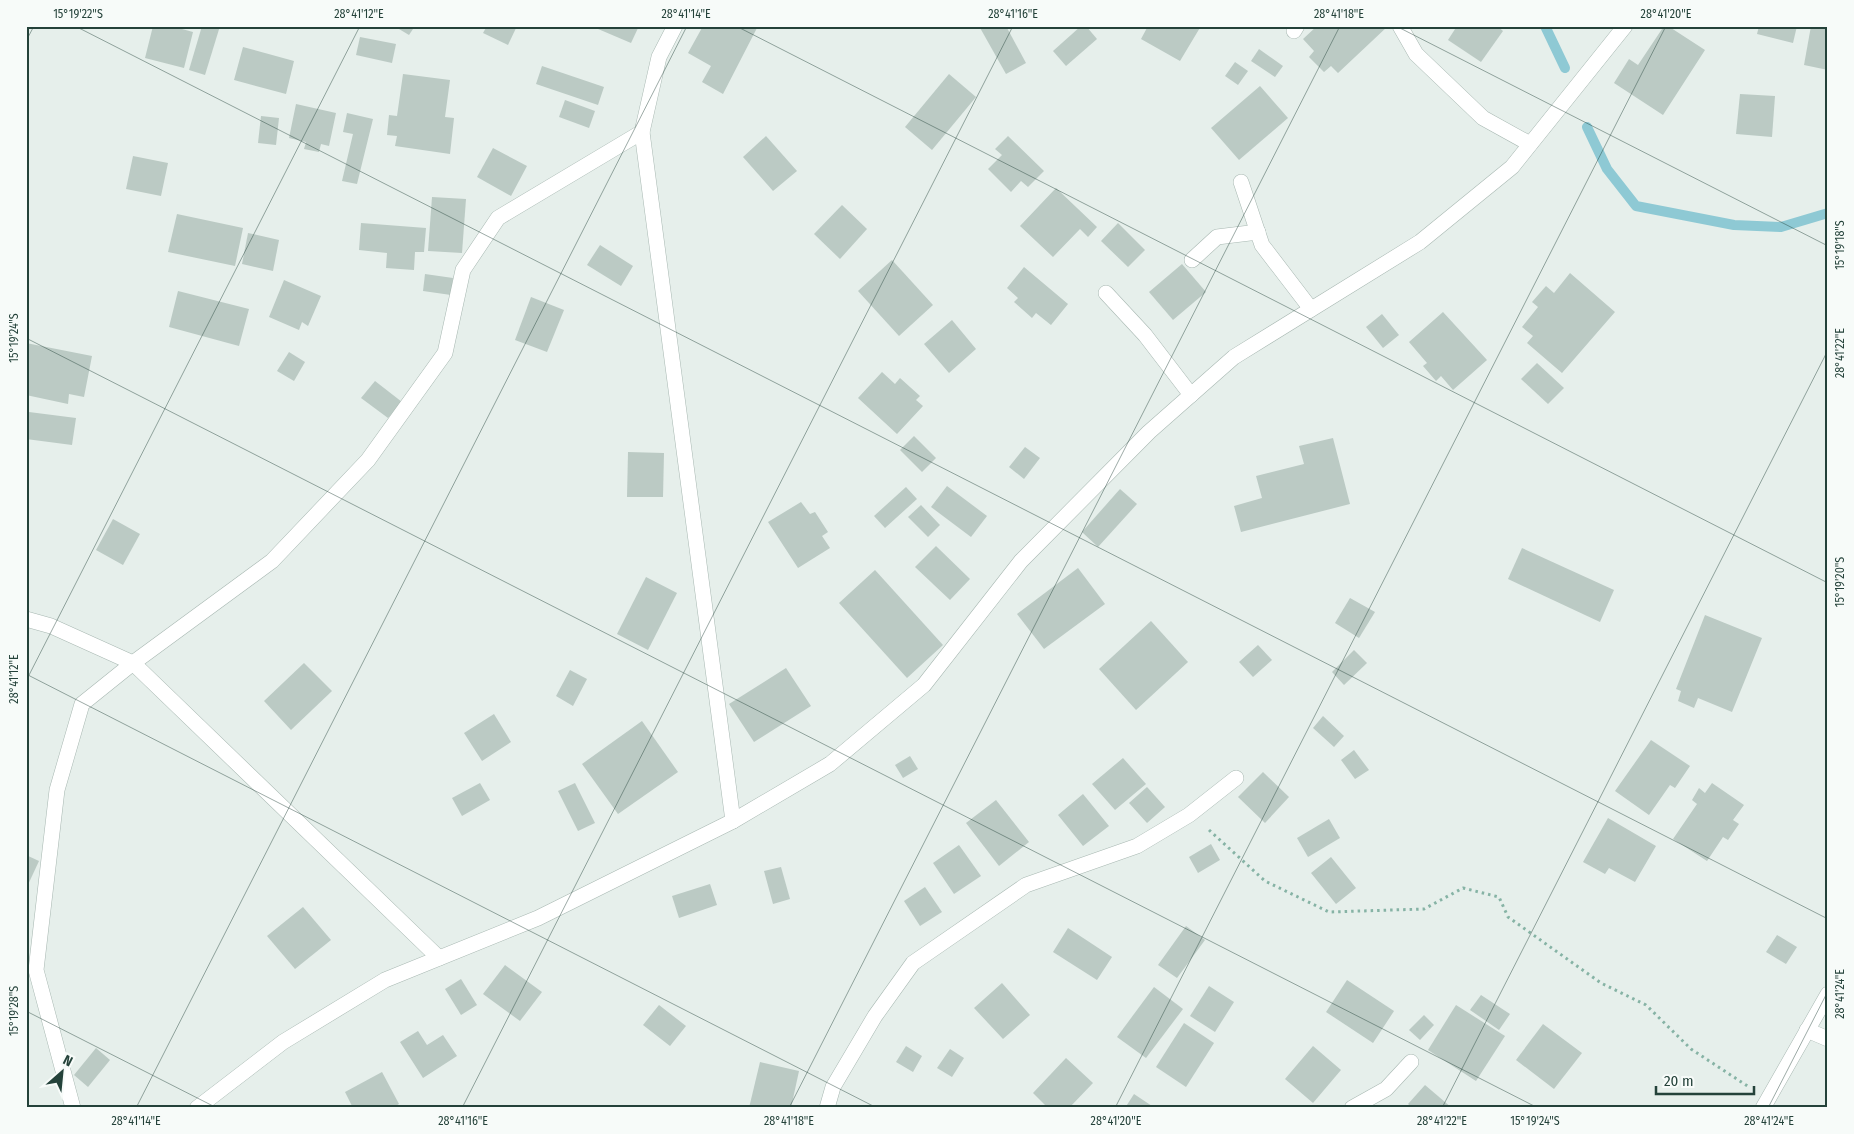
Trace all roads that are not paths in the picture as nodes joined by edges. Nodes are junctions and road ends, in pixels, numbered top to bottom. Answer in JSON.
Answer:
{"nodes":[{"id":1,"x":675,"y":26,"type":"edge"},
{"id":2,"x":1400,"y":26,"type":"edge"},
{"id":3,"x":1625,"y":26,"type":"edge"},
{"id":4,"x":642,"y":132,"type":"junction"},
{"id":5,"x":1530,"y":144,"type":"junction"},
{"id":6,"x":1241,"y":182,"type":"dead end"},
{"id":7,"x":1258,"y":232,"type":"junction"},
{"id":8,"x":1192,"y":260,"type":"dead end"},
{"id":9,"x":1106,"y":293,"type":"dead end"},
{"id":10,"x":1310,"y":309,"type":"junction"},
{"id":11,"x":1191,"y":395,"type":"junction"},
{"id":12,"x":26,"y":619,"type":"edge"},
{"id":13,"x":133,"y":663,"type":"junction"},
{"id":14,"x":1236,"y":778,"type":"dead end"},
{"id":15,"x":733,"y":821,"type":"junction"},
{"id":16,"x":439,"y":958,"type":"junction"},
{"id":17,"x":1828,"y":994,"type":"edge"},
{"id":18,"x":1807,"y":1030,"type":"junction"},
{"id":19,"x":1828,"y":1039,"type":"edge"},
{"id":20,"x":1411,"y":1062,"type":"dead end"},
{"id":21,"x":1766,"y":1104,"type":"edge"},
{"id":22,"x":73,"y":1108,"type":"edge"},
{"id":23,"x":198,"y":1108,"type":"edge"},
{"id":24,"x":828,"y":1108,"type":"edge"},
{"id":25,"x":1352,"y":1108,"type":"edge"}],
"edges":[{"from":1,"to":4,"type":"street"},
{"from":2,"to":5,"type":"street"},
{"from":3,"to":5,"type":"street"},
{"from":4,"to":13,"type":"street"},
{"from":4,"to":15,"type":"street"},
{"from":5,"to":10,"type":"street"},
{"from":6,"to":7,"type":"street"},
{"from":7,"to":8,"type":"street"},
{"from":7,"to":10,"type":"street"},
{"from":9,"to":11,"type":"street"},
{"from":10,"to":11,"type":"street"},
{"from":11,"to":15,"type":"street"},
{"from":12,"to":13,"type":"street"},
{"from":13,"to":16,"type":"street"},
{"from":13,"to":22,"type":"street"},
{"from":14,"to":24,"type":"street"},
{"from":15,"to":16,"type":"street"},
{"from":16,"to":23,"type":"street"},
{"from":17,"to":18,"type":"street"},
{"from":18,"to":19,"type":"street"},
{"from":18,"to":21,"type":"street"},
{"from":20,"to":25,"type":"street"}]}
